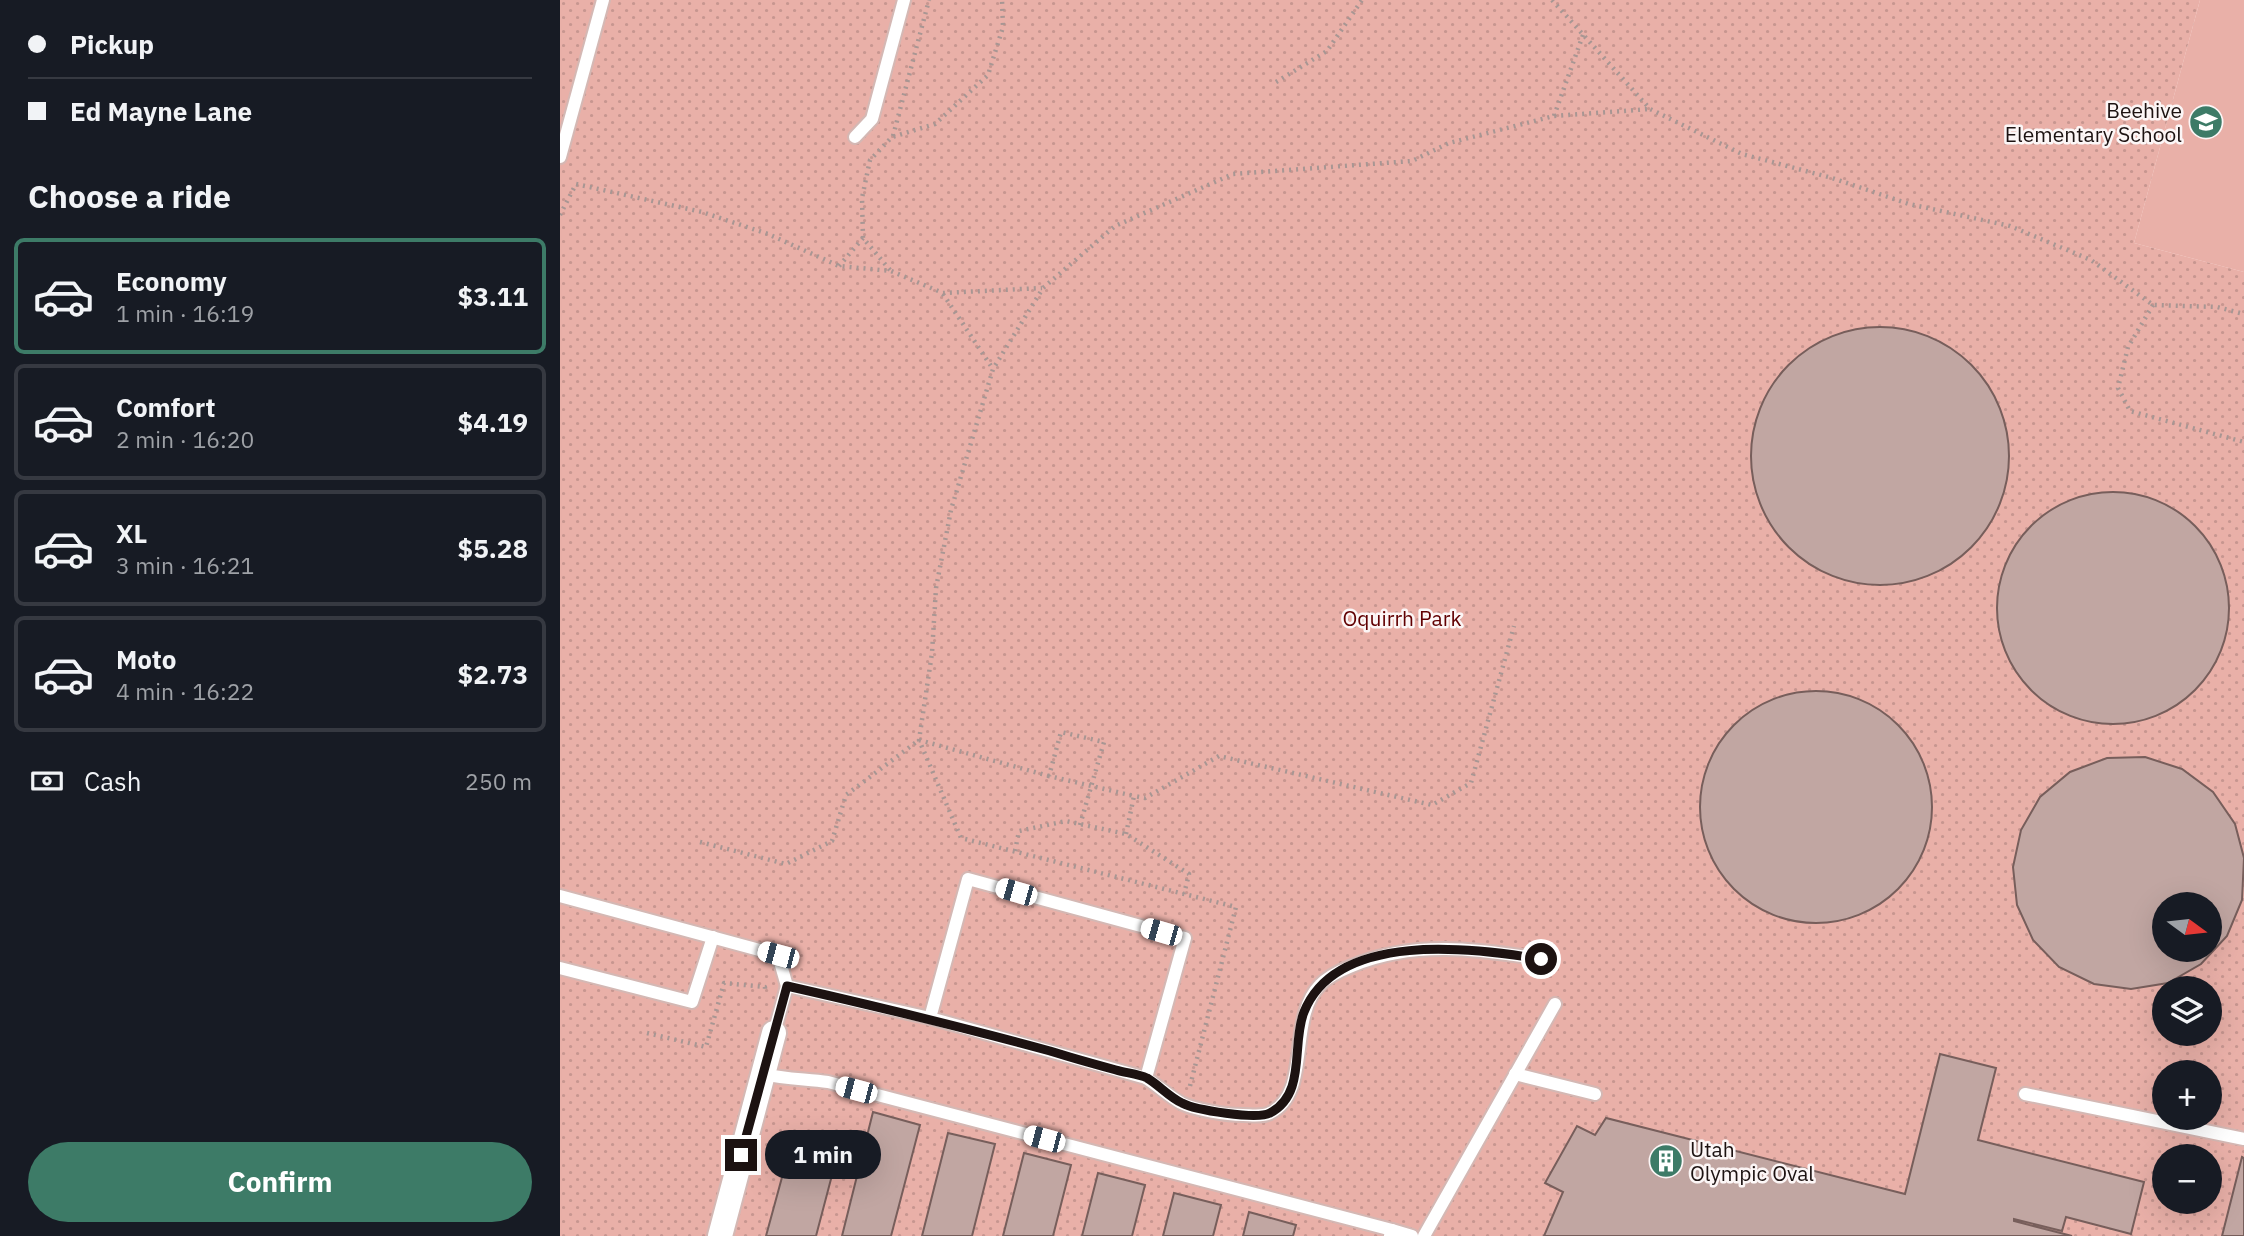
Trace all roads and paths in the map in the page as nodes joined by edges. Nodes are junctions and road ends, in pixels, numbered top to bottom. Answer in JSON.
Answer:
{"nodes":[{"id":1,"x":603,"y":0,"type":"edge"},
{"id":2,"x":904,"y":0,"type":"edge"},
{"id":3,"x":929,"y":0,"type":"edge"},
{"id":4,"x":1002,"y":0,"type":"edge"},
{"id":5,"x":1363,"y":0,"type":"edge"},
{"id":6,"x":1552,"y":0,"type":"edge"},
{"id":7,"x":1583,"y":35,"type":"junction"},
{"id":8,"x":1276,"y":82,"type":"dead end"},
{"id":9,"x":1650,"y":109,"type":"junction"},
{"id":10,"x":1554,"y":116,"type":"junction"},
{"id":11,"x":855,"y":137,"type":"dead end"},
{"id":12,"x":892,"y":137,"type":"junction"},
{"id":13,"x":560,"y":157,"type":"edge"},
{"id":14,"x":560,"y":215,"type":"edge"},
{"id":15,"x":863,"y":238,"type":"junction"},
{"id":16,"x":839,"y":266,"type":"junction"},
{"id":17,"x":891,"y":271,"type":"junction"},
{"id":18,"x":1043,"y":288,"type":"junction"},
{"id":19,"x":943,"y":293,"type":"junction"},
{"id":20,"x":2153,"y":304,"type":"junction"},
{"id":21,"x":2244,"y":314,"type":"edge"},
{"id":22,"x":993,"y":369,"type":"junction"},
{"id":23,"x":2244,"y":442,"type":"edge"},
{"id":24,"x":1514,"y":626,"type":"dead end"},
{"id":25,"x":919,"y":740,"type":"junction"},
{"id":26,"x":1049,"y":776,"type":"junction"},
{"id":27,"x":1091,"y":786,"type":"junction"},
{"id":28,"x":1134,"y":796,"type":"junction"},
{"id":29,"x":1080,"y":825,"type":"junction"},
{"id":30,"x":1126,"y":834,"type":"junction"},
{"id":31,"x":961,"y":838,"type":"dead end"},
{"id":32,"x":700,"y":842,"type":"dead end"},
{"id":33,"x":1015,"y":851,"type":"dead end"},
{"id":34,"x":1184,"y":894,"type":"dead end"},
{"id":35,"x":560,"y":896,"type":"edge"},
{"id":36,"x":713,"y":937,"type":"junction"},
{"id":37,"x":1541,"y":959,"type":"dead end"},
{"id":38,"x":560,"y":968,"type":"edge"},
{"id":39,"x":787,"y":986,"type":"junction"},
{"id":40,"x":762,"y":1000,"type":"dead end"},
{"id":41,"x":1555,"y":1004,"type":"dead end"},
{"id":42,"x":930,"y":1018,"type":"junction"},
{"id":43,"x":774,"y":1032,"type":"joint"},
{"id":44,"x":647,"y":1033,"type":"dead end"},
{"id":45,"x":763,"y":1074,"type":"junction"},
{"id":46,"x":1515,"y":1074,"type":"junction"},
{"id":47,"x":1146,"y":1078,"type":"junction"},
{"id":48,"x":1594,"y":1094,"type":"dead end"},
{"id":49,"x":2025,"y":1094,"type":"dead end"},
{"id":50,"x":2244,"y":1139,"type":"edge"},
{"id":51,"x":1391,"y":1233,"type":"edge"},
{"id":52,"x":720,"y":1236,"type":"edge"},
{"id":53,"x":1412,"y":1236,"type":"edge"},
{"id":54,"x":1424,"y":1236,"type":"edge"}],
"edges":[{"from":1,"to":13,"type":"lane"},
{"from":2,"to":11,"type":"lane"},
{"from":3,"to":12,"type":"path"},
{"from":4,"to":12,"type":"path"},
{"from":5,"to":8,"type":"path"},
{"from":6,"to":7,"type":"path"},
{"from":7,"to":9,"type":"path"},
{"from":7,"to":10,"type":"path"},
{"from":9,"to":10,"type":"path"},
{"from":9,"to":20,"type":"path"},
{"from":10,"to":18,"type":"path"},
{"from":12,"to":15,"type":"path"},
{"from":14,"to":16,"type":"path"},
{"from":15,"to":16,"type":"path"},
{"from":15,"to":17,"type":"path"},
{"from":16,"to":17,"type":"path"},
{"from":17,"to":19,"type":"path"},
{"from":18,"to":19,"type":"path"},
{"from":18,"to":22,"type":"path"},
{"from":19,"to":22,"type":"path"},
{"from":20,"to":21,"type":"path"},
{"from":20,"to":23,"type":"path"},
{"from":22,"to":25,"type":"path"},
{"from":24,"to":28,"type":"path"},
{"from":25,"to":26,"type":"path"},
{"from":25,"to":31,"type":"path"},
{"from":25,"to":32,"type":"path"},
{"from":26,"to":27,"type":"path"},
{"from":26,"to":27,"type":"path"},
{"from":27,"to":28,"type":"path"},
{"from":27,"to":29,"type":"path"},
{"from":28,"to":30,"type":"path"},
{"from":29,"to":30,"type":"path"},
{"from":29,"to":33,"type":"path"},
{"from":30,"to":34,"type":"path"},
{"from":35,"to":36,"type":"lane"},
{"from":36,"to":38,"type":"lane"},
{"from":36,"to":39,"type":"lane"},
{"from":37,"to":47,"type":"lane"},
{"from":39,"to":42,"type":"lane"},
{"from":39,"to":43,"type":"lane"},
{"from":40,"to":44,"type":"path"},
{"from":41,"to":46,"type":"lane"},
{"from":42,"to":47,"type":"lane"},
{"from":42,"to":47,"type":"lane"},
{"from":43,"to":45,"type":"street"},
{"from":45,"to":51,"type":"lane"},
{"from":45,"to":52,"type":"street"},
{"from":46,"to":48,"type":"lane"},
{"from":46,"to":54,"type":"lane"},
{"from":49,"to":50,"type":"lane"},
{"from":51,"to":53,"type":"lane"}]}
